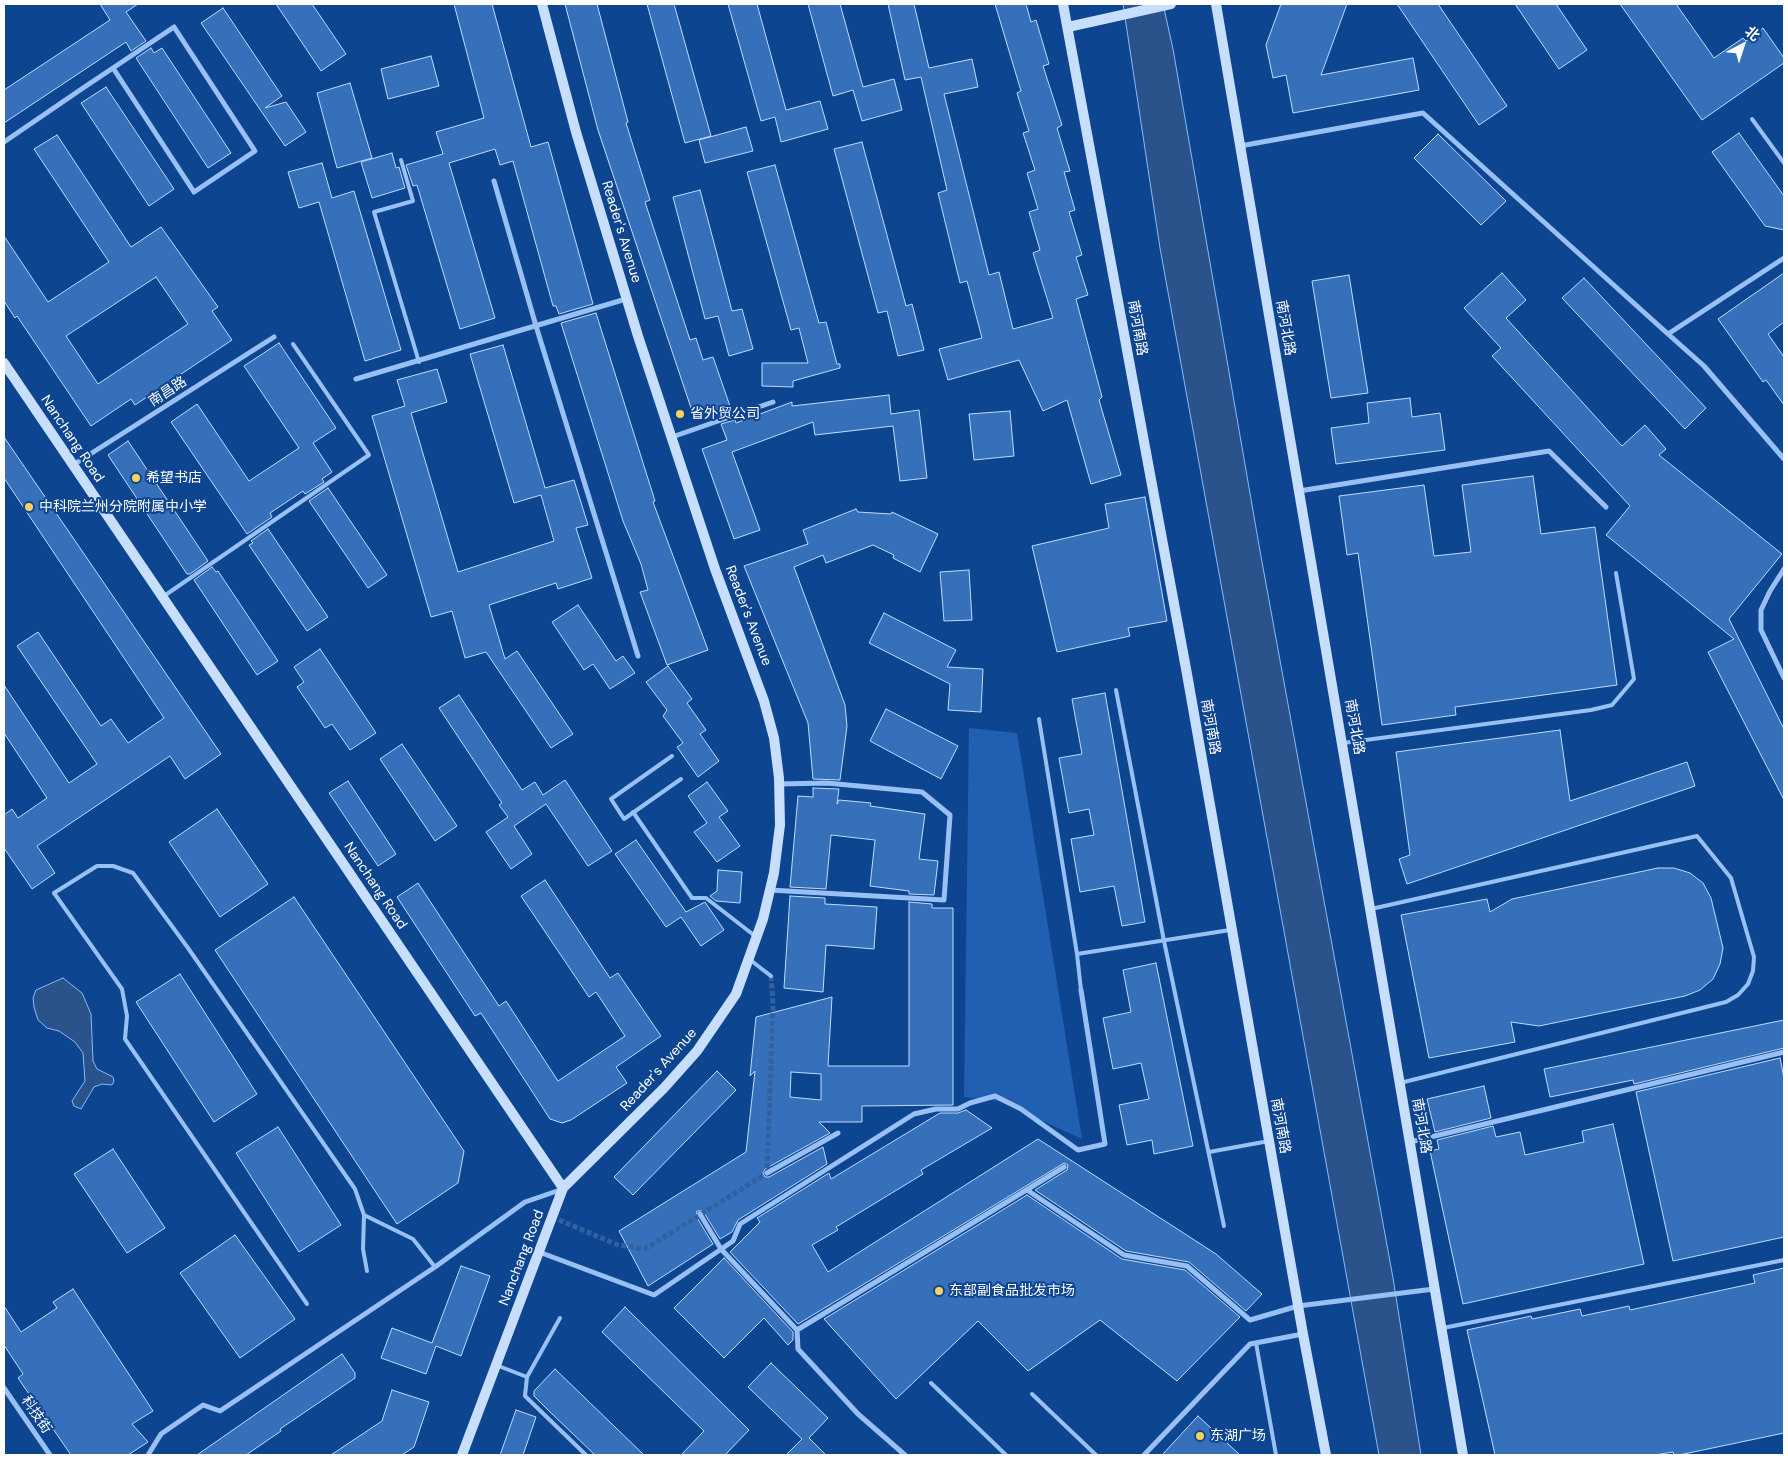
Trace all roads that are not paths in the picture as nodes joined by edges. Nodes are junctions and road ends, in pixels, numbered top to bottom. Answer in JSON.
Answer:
{"nodes":[{"id":1,"x":542,"y":4,"type":"edge"},
{"id":2,"x":1063,"y":4,"type":"edge"},
{"id":3,"x":1171,"y":4,"type":"edge"},
{"id":4,"x":1216,"y":4,"type":"edge"},
{"id":5,"x":1068,"y":27,"type":"junction"},
{"id":6,"x":113,"y":68,"type":"junction"},
{"id":7,"x":1752,"y":119,"type":"dead end"},
{"id":8,"x":4,"y":142,"type":"edge"},
{"id":9,"x":1240,"y":146,"type":"junction"},
{"id":10,"x":401,"y":160,"type":"dead end"},
{"id":11,"x":1784,"y":163,"type":"edge"},
{"id":12,"x":494,"y":181,"type":"dead end"},
{"id":13,"x":1784,"y":258,"type":"edge"},
{"id":14,"x":627,"y":299,"type":"junction"},
{"id":15,"x":536,"y":326,"type":"junction"},
{"id":16,"x":1668,"y":334,"type":"junction"},
{"id":17,"x":274,"y":337,"type":"dead end"},
{"id":18,"x":293,"y":344,"type":"dead end"},
{"id":19,"x":419,"y":362,"type":"junction"},
{"id":20,"x":4,"y":363,"type":"edge"},
{"id":21,"x":356,"y":379,"type":"dead end"},
{"id":22,"x":773,"y":402,"type":"dead end"},
{"id":23,"x":672,"y":437,"type":"junction"},
{"id":24,"x":1784,"y":459,"type":"edge"},
{"id":25,"x":73,"y":465,"type":"junction"},
{"id":26,"x":1299,"y":491,"type":"junction"},
{"id":27,"x":1606,"y":508,"type":"dead end"},
{"id":28,"x":1784,"y":569,"type":"edge"},
{"id":29,"x":1616,"y":573,"type":"dead end"},
{"id":30,"x":162,"y":597,"type":"junction"},
{"id":31,"x":638,"y":656,"type":"dead end"},
{"id":32,"x":1784,"y":678,"type":"edge"},
{"id":33,"x":1116,"y":690,"type":"dead end"},
{"id":34,"x":1039,"y":719,"type":"dead end"},
{"id":35,"x":1343,"y":743,"type":"junction"},
{"id":36,"x":672,"y":756,"type":"dead end"},
{"id":37,"x":682,"y":779,"type":"dead end"},
{"id":38,"x":779,"y":784,"type":"junction"},
{"id":39,"x":634,"y":812,"type":"junction"},
{"id":40,"x":770,"y":890,"type":"junction"},
{"id":41,"x":1371,"y":909,"type":"junction"},
{"id":42,"x":1232,"y":930,"type":"junction"},
{"id":43,"x":756,"y":937,"type":"junction"},
{"id":44,"x":1164,"y":941,"type":"junction"},
{"id":45,"x":1078,"y":954,"type":"junction"},
{"id":46,"x":749,"y":958,"type":"junction"},
{"id":47,"x":771,"y":976,"type":"dead end"},
{"id":48,"x":1081,"y":990,"type":"joint"},
{"id":49,"x":1784,"y":1052,"type":"edge"},
{"id":50,"x":1400,"y":1084,"type":"junction"},
{"id":51,"x":838,"y":1133,"type":"dead end"},
{"id":52,"x":1269,"y":1141,"type":"junction"},
{"id":53,"x":1410,"y":1142,"type":"junction"},
{"id":54,"x":1209,"y":1152,"type":"junction"},
{"id":55,"x":1064,"y":1167,"type":"dead end"},
{"id":56,"x":766,"y":1172,"type":"dead end"},
{"id":57,"x":563,"y":1188,"type":"junction"},
{"id":58,"x":1027,"y":1190,"type":"junction"},
{"id":59,"x":700,"y":1214,"type":"dead end"},
{"id":60,"x":364,"y":1215,"type":"junction"},
{"id":61,"x":1224,"y":1226,"type":"dead end"},
{"id":62,"x":721,"y":1249,"type":"junction"},
{"id":63,"x":539,"y":1252,"type":"junction"},
{"id":64,"x":1784,"y":1260,"type":"edge"},
{"id":65,"x":435,"y":1267,"type":"junction"},
{"id":66,"x":367,"y":1271,"type":"dead end"},
{"id":67,"x":1435,"y":1289,"type":"junction"},
{"id":68,"x":307,"y":1304,"type":"dead end"},
{"id":69,"x":1298,"y":1306,"type":"junction"},
{"id":70,"x":560,"y":1318,"type":"dead end"},
{"id":71,"x":1441,"y":1328,"type":"junction"},
{"id":72,"x":797,"y":1330,"type":"junction"},
{"id":73,"x":1302,"y":1334,"type":"junction"},
{"id":74,"x":1256,"y":1343,"type":"junction"},
{"id":75,"x":496,"y":1365,"type":"junction"},
{"id":76,"x":527,"y":1377,"type":"junction"},
{"id":77,"x":931,"y":1383,"type":"dead end"},
{"id":78,"x":4,"y":1388,"type":"edge"},
{"id":79,"x":1032,"y":1394,"type":"dead end"},
{"id":80,"x":50,"y":1455,"type":"edge"},
{"id":81,"x":148,"y":1455,"type":"edge"},
{"id":82,"x":462,"y":1455,"type":"edge"},
{"id":83,"x":586,"y":1455,"type":"edge"},
{"id":84,"x":906,"y":1455,"type":"edge"},
{"id":85,"x":1006,"y":1455,"type":"edge"},
{"id":86,"x":1096,"y":1455,"type":"edge"},
{"id":87,"x":1144,"y":1455,"type":"edge"},
{"id":88,"x":1276,"y":1455,"type":"edge"},
{"id":89,"x":1326,"y":1455,"type":"edge"},
{"id":90,"x":1462,"y":1455,"type":"edge"}],
"edges":[{"from":1,"to":14,"type":"street","name":"Reader's Avenue"},
{"from":2,"to":5,"type":"street","name":"南河南路"},
{"from":3,"to":5,"type":"street"},
{"from":4,"to":9,"type":"street","name":"南河北路"},
{"from":5,"to":42,"type":"street","name":"南河南路"},
{"from":6,"to":6,"type":"street"},
{"from":6,"to":8,"type":"street"},
{"from":7,"to":11,"type":"lane"},
{"from":9,"to":16,"type":"street"},
{"from":9,"to":26,"type":"street","name":"南河北路"},
{"from":10,"to":19,"type":"lane"},
{"from":12,"to":15,"type":"street"},
{"from":13,"to":16,"type":"street"},
{"from":14,"to":15,"type":"street"},
{"from":14,"to":23,"type":"street","name":"Reader's Avenue"},
{"from":15,"to":19,"type":"street"},
{"from":15,"to":31,"type":"street"},
{"from":16,"to":24,"type":"street"},
{"from":17,"to":25,"type":"street","name":"南昌路"},
{"from":18,"to":30,"type":"lane"},
{"from":19,"to":21,"type":"street"},
{"from":20,"to":25,"type":"street","name":"Nanchang Road"},
{"from":22,"to":23,"type":"street"},
{"from":23,"to":38,"type":"street","name":"Reader's Avenue"},
{"from":25,"to":30,"type":"street","name":"Nanchang Road"},
{"from":26,"to":27,"type":"street"},
{"from":26,"to":35,"type":"street","name":"南河北路"},
{"from":28,"to":32,"type":"street"},
{"from":29,"to":35,"type":"lane"},
{"from":30,"to":57,"type":"street","name":"Nanchang Road"},
{"from":33,"to":44,"type":"lane"},
{"from":34,"to":45,"type":"lane"},
{"from":35,"to":41,"type":"street","name":"南河北路"},
{"from":36,"to":39,"type":"lane"},
{"from":37,"to":39,"type":"lane"},
{"from":38,"to":40,"type":"street","name":"Reader's Avenue"},
{"from":38,"to":40,"type":"street"},
{"from":39,"to":43,"type":"lane"},
{"from":40,"to":43,"type":"street","name":"Reader's Avenue"},
{"from":41,"to":50,"type":"street","name":"南河北路"},
{"from":41,"to":50,"type":"lane"},
{"from":42,"to":44,"type":"lane"},
{"from":42,"to":52,"type":"street","name":"南河南路"},
{"from":43,"to":46,"type":"street","name":"Reader's Avenue"},
{"from":44,"to":45,"type":"lane"},
{"from":44,"to":54,"type":"lane"},
{"from":45,"to":48,"type":"lane"},
{"from":46,"to":47,"type":"lane"},
{"from":46,"to":57,"type":"street","name":"Reader's Avenue"},
{"from":48,"to":62,"type":"street"},
{"from":49,"to":53,"type":"street"},
{"from":50,"to":53,"type":"street","name":"南河北路"},
{"from":51,"to":56,"type":"street"},
{"from":52,"to":54,"type":"lane"},
{"from":52,"to":69,"type":"street","name":"南河南路"},
{"from":53,"to":67,"type":"street","name":"南河北路"},
{"from":54,"to":61,"type":"lane"},
{"from":55,"to":58,"type":"street"},
{"from":57,"to":63,"type":"street","name":"Nanchang Road"},
{"from":57,"to":65,"type":"street"},
{"from":58,"to":69,"type":"street"},
{"from":58,"to":72,"type":"street"},
{"from":59,"to":62,"type":"street"},
{"from":60,"to":65,"type":"lane"},
{"from":60,"to":66,"type":"lane"},
{"from":60,"to":68,"type":"lane"},
{"from":62,"to":63,"type":"street"},
{"from":62,"to":72,"type":"street"},
{"from":63,"to":75,"type":"street","name":"Nanchang Road"},
{"from":64,"to":71,"type":"lane"},
{"from":65,"to":81,"type":"street"},
{"from":67,"to":69,"type":"street"},
{"from":67,"to":71,"type":"street","name":"南河北路"},
{"from":69,"to":73,"type":"street","name":"南河南路"},
{"from":70,"to":76,"type":"lane"},
{"from":71,"to":90,"type":"street","name":"南河北路"},
{"from":72,"to":84,"type":"street"},
{"from":73,"to":74,"type":"street"},
{"from":73,"to":89,"type":"street","name":"南河南路"},
{"from":74,"to":87,"type":"street"},
{"from":74,"to":88,"type":"lane"},
{"from":75,"to":76,"type":"lane"},
{"from":75,"to":82,"type":"street","name":"Nanchang Road"},
{"from":76,"to":83,"type":"lane"},
{"from":77,"to":85,"type":"lane"},
{"from":78,"to":80,"type":"street","name":"科技街"},
{"from":79,"to":86,"type":"lane"}]}
